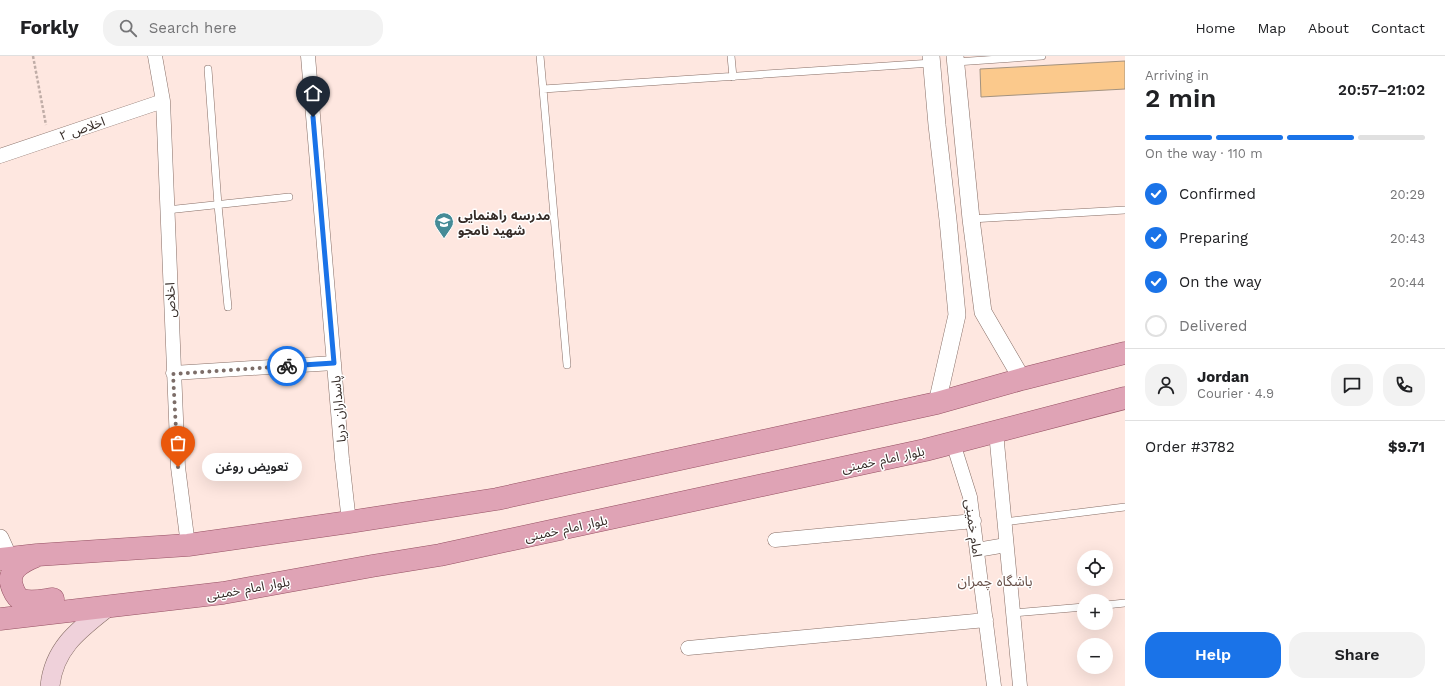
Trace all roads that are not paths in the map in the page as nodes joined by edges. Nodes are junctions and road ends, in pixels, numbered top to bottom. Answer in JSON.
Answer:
{"nodes":[{"id":1,"x":155,"y":56,"type":"edge"},
{"id":2,"x":308,"y":56,"type":"edge"},
{"id":3,"x":540,"y":56,"type":"edge"},
{"id":4,"x":731,"y":56,"type":"edge"},
{"id":5,"x":1042,"y":56,"type":"edge"},
{"id":6,"x":956,"y":59,"type":"edge"},
{"id":7,"x":932,"y":60,"type":"edge"},
{"id":8,"x":208,"y":69,"type":"dead end"},
{"id":9,"x":733,"y":77,"type":"junction"},
{"id":10,"x":543,"y":90,"type":"junction"},
{"id":11,"x":163,"y":101,"type":"junction"},
{"id":12,"x":0,"y":156,"type":"edge"},
{"id":13,"x":289,"y":197,"type":"dead end"},
{"id":14,"x":218,"y":205,"type":"junction"},
{"id":15,"x":167,"y":210,"type":"junction"},
{"id":16,"x":1125,"y":210,"type":"edge"},
{"id":17,"x":971,"y":219,"type":"junction"},
{"id":18,"x":948,"y":220,"type":"junction"},
{"id":19,"x":228,"y":307,"type":"dead end"},
{"id":20,"x":1125,"y":353,"type":"edge"},
{"id":21,"x":334,"y":363,"type":"junction"},
{"id":22,"x":567,"y":365,"type":"dead end"},
{"id":23,"x":173,"y":374,"type":"junction"},
{"id":24,"x":1022,"y":379,"type":"junction"},
{"id":25,"x":1125,"y":398,"type":"edge"},
{"id":26,"x":937,"y":403,"type":"junction"},
{"id":27,"x":996,"y":432,"type":"junction"},
{"id":28,"x":953,"y":443,"type":"junction"},
{"id":29,"x":1125,"y":507,"type":"edge"},
{"id":30,"x":974,"y":521,"type":"junction"},
{"id":31,"x":349,"y":522,"type":"junction"},
{"id":32,"x":1004,"y":522,"type":"junction"},
{"id":33,"x":0,"y":538,"type":"edge"},
{"id":34,"x":775,"y":540,"type":"dead end"},
{"id":35,"x":188,"y":545,"type":"junction"},
{"id":36,"x":1006,"y":545,"type":"junction"},
{"id":37,"x":977,"y":550,"type":"junction"},
{"id":38,"x":37,"y":555,"type":"junction"},
{"id":39,"x":4,"y":558,"type":"edge"},
{"id":40,"x":223,"y":593,"type":"junction"},
{"id":41,"x":1125,"y":603,"type":"edge"},
{"id":42,"x":1113,"y":604,"type":"edge"},
{"id":43,"x":109,"y":606,"type":"junction"},
{"id":44,"x":1077,"y":608,"type":"edge"},
{"id":45,"x":1013,"y":613,"type":"junction"},
{"id":46,"x":0,"y":619,"type":"edge"},
{"id":47,"x":986,"y":620,"type":"junction"},
{"id":48,"x":688,"y":648,"type":"dead end"},
{"id":49,"x":50,"y":686,"type":"edge"},
{"id":50,"x":994,"y":686,"type":"edge"},
{"id":51,"x":1020,"y":686,"type":"edge"}],
"edges":[{"from":1,"to":11,"type":"street","name":"اخلاص"},
{"from":2,"to":21,"type":"street","name":"پاسداران دریا"},
{"from":3,"to":10,"type":"lane"},
{"from":4,"to":9,"type":"lane"},
{"from":5,"to":6,"type":"lane"},
{"from":6,"to":7,"type":"street"},
{"from":6,"to":17,"type":"street"},
{"from":7,"to":9,"type":"lane"},
{"from":7,"to":18,"type":"street"},
{"from":8,"to":14,"type":"lane"},
{"from":9,"to":10,"type":"lane"},
{"from":10,"to":22,"type":"lane"},
{"from":11,"to":12,"type":"street","name":"اخلاص ۲"},
{"from":11,"to":15,"type":"street","name":"اخلاص"},
{"from":13,"to":14,"type":"lane"},
{"from":14,"to":15,"type":"lane"},
{"from":14,"to":19,"type":"lane"},
{"from":15,"to":23,"type":"street","name":"اخلاص"},
{"from":16,"to":17,"type":"lane"},
{"from":17,"to":18,"type":"street"},
{"from":17,"to":24,"type":"street"},
{"from":18,"to":26,"type":"street"},
{"from":20,"to":24,"type":"main road"},
{"from":21,"to":23,"type":"street"},
{"from":21,"to":31,"type":"street","name":"پاسداران دریا"},
{"from":23,"to":35,"type":"street","name":"اخلاص"},
{"from":24,"to":26,"type":"main road"},
{"from":25,"to":27,"type":"main road","name":"بلوار امام خمینی"},
{"from":26,"to":31,"type":"main road"},
{"from":27,"to":28,"type":"main road","name":"بلوار امام خمینی"},
{"from":27,"to":32,"type":"street"},
{"from":28,"to":30,"type":"street","name":"امام خمینی"},
{"from":28,"to":40,"type":"main road","name":"بلوار امام خمینی"},
{"from":29,"to":32,"type":"lane"},
{"from":30,"to":34,"type":"street"},
{"from":30,"to":37,"type":"street","name":"امام خمینی"},
{"from":31,"to":35,"type":"main road"},
{"from":32,"to":36,"type":"street"},
{"from":33,"to":39,"type":"street"},
{"from":35,"to":38,"type":"main road"},
{"from":36,"to":37,"type":"street"},
{"from":36,"to":45,"type":"street"},
{"from":37,"to":47,"type":"street","name":"امام خمینی"},
{"from":38,"to":39,"type":"main road"},
{"from":38,"to":40,"type":"main road"},
{"from":40,"to":43,"type":"main road","name":"بلوار امام خمینی"},
{"from":41,"to":42,"type":"lane"},
{"from":43,"to":46,"type":"main road","name":"بلوار امام خمینی"},
{"from":43,"to":49,"type":"main road"},
{"from":44,"to":45,"type":"lane"},
{"from":45,"to":51,"type":"street"},
{"from":47,"to":48,"type":"street"},
{"from":47,"to":50,"type":"street","name":"امام خمینی"}]}
